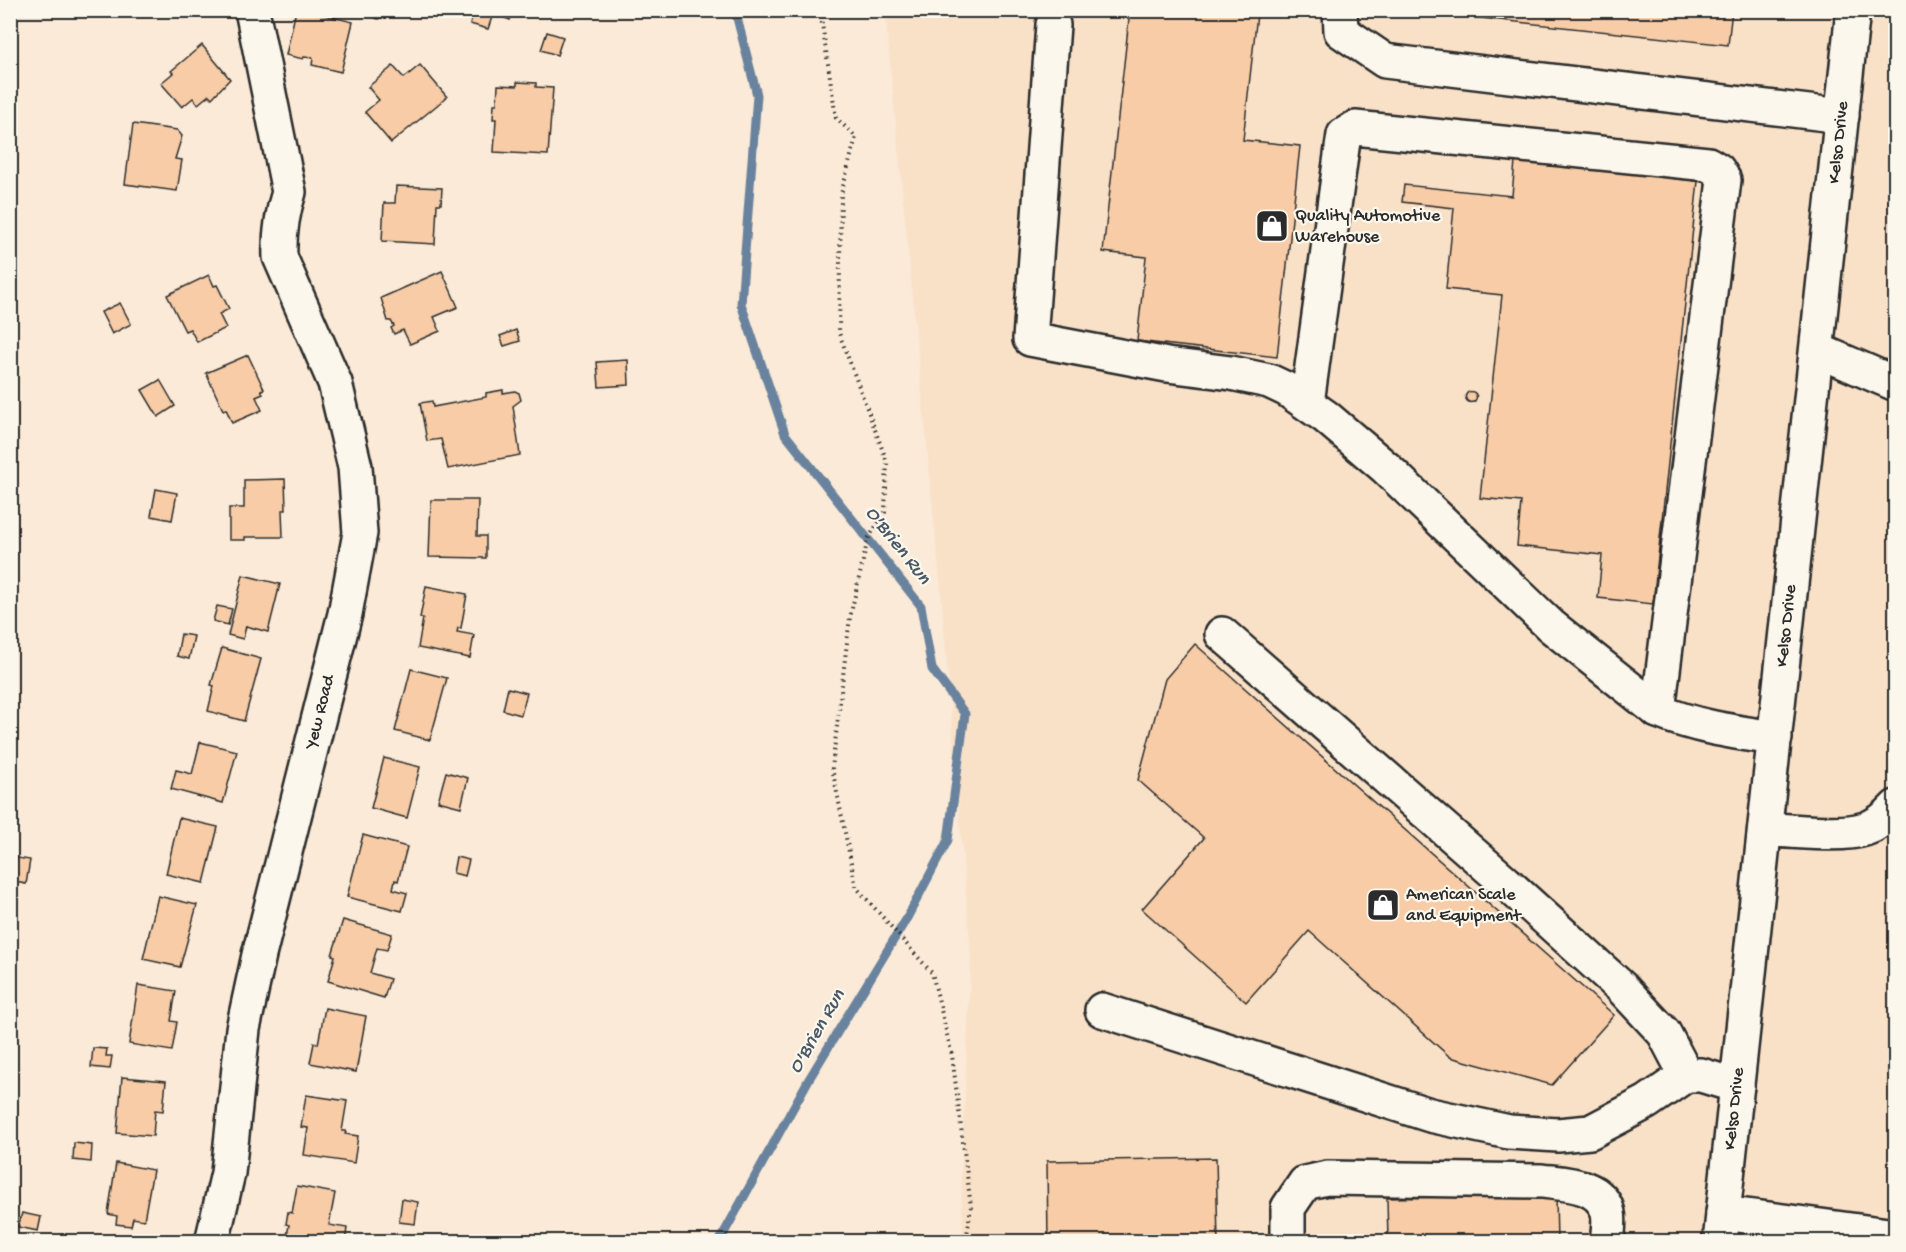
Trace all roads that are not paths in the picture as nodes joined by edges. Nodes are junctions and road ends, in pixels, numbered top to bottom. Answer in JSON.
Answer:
{"nodes":[{"id":1,"x":252,"y":10,"type":"edge"},
{"id":2,"x":1340,"y":10,"type":"edge"},
{"id":3,"x":1853,"y":10,"type":"edge"},
{"id":4,"x":1053,"y":26,"type":"dead end"},
{"id":5,"x":1842,"y":116,"type":"junction"},
{"id":6,"x":1817,"y":350,"type":"junction"},
{"id":7,"x":1896,"y":384,"type":"edge"},
{"id":8,"x":1307,"y":403,"type":"junction"},
{"id":9,"x":1222,"y":634,"type":"dead end"},
{"id":10,"x":1658,"y":711,"type":"junction"},
{"id":11,"x":1775,"y":738,"type":"junction"},
{"id":12,"x":1892,"y":819,"type":"edge"},
{"id":13,"x":1765,"y":830,"type":"junction"},
{"id":14,"x":1102,"y":1010,"type":"dead end"},
{"id":15,"x":1686,"y":1075,"type":"junction"},
{"id":16,"x":1737,"y":1086,"type":"junction"},
{"id":17,"x":1721,"y":1227,"type":"edge"},
{"id":18,"x":1896,"y":1236,"type":"edge"},
{"id":19,"x":212,"y":1242,"type":"edge"},
{"id":20,"x":1288,"y":1242,"type":"edge"},
{"id":21,"x":1607,"y":1242,"type":"edge"}],
"edges":[{"from":1,"to":19,"type":"street","name":"Yew Road"},
{"from":2,"to":5,"type":"street"},
{"from":3,"to":5,"type":"street","name":"Kelso Drive"},
{"from":4,"to":8,"type":"street"},
{"from":5,"to":6,"type":"street","name":"Kelso Drive"},
{"from":6,"to":7,"type":"street"},
{"from":6,"to":11,"type":"street","name":"Kelso Drive"},
{"from":8,"to":10,"type":"street"},
{"from":8,"to":10,"type":"street"},
{"from":9,"to":15,"type":"street"},
{"from":10,"to":11,"type":"street"},
{"from":11,"to":13,"type":"street","name":"Kelso Drive"},
{"from":12,"to":13,"type":"street"},
{"from":13,"to":16,"type":"street","name":"Kelso Drive"},
{"from":14,"to":15,"type":"street"},
{"from":15,"to":16,"type":"street"},
{"from":16,"to":17,"type":"street","name":"Kelso Drive"},
{"from":17,"to":18,"type":"street"},
{"from":20,"to":21,"type":"street"}]}
